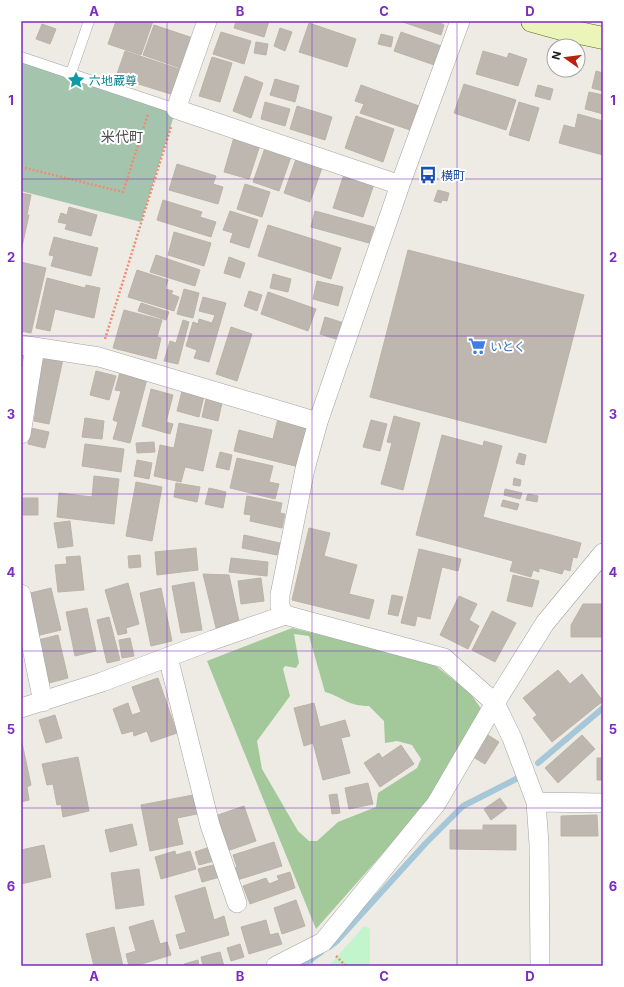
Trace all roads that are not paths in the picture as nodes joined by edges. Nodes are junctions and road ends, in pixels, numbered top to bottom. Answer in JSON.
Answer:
{"nodes":[{"id":1,"x":89,"y":21,"type":"edge"},
{"id":2,"x":207,"y":21,"type":"edge"},
{"id":3,"x":460,"y":21,"type":"edge"},
{"id":4,"x":532,"y":21,"type":"edge"},
{"id":5,"x":603,"y":38,"type":"edge"},
{"id":6,"x":21,"y":57,"type":"edge"},
{"id":7,"x":71,"y":73,"type":"junction"},
{"id":8,"x":176,"y":109,"type":"junction"},
{"id":9,"x":400,"y":185,"type":"junction"},
{"id":10,"x":28,"y":346,"type":"edge"},
{"id":11,"x":318,"y":422,"type":"junction"},
{"id":12,"x":21,"y":434,"type":"edge"},
{"id":13,"x":603,"y":553,"type":"edge"},
{"id":14,"x":21,"y":594,"type":"edge"},
{"id":15,"x":285,"y":616,"type":"junction"},
{"id":16,"x":168,"y":657,"type":"junction"},
{"id":17,"x":43,"y":702,"type":"junction"},
{"id":18,"x":494,"y":703,"type":"junction"},
{"id":19,"x":21,"y":708,"type":"edge"},
{"id":20,"x":536,"y":802,"type":"junction"},
{"id":21,"x":603,"y":803,"type":"edge"},
{"id":22,"x":236,"y":904,"type":"dead end"},
{"id":23,"x":276,"y":966,"type":"edge"},
{"id":24,"x":540,"y":966,"type":"edge"}],
"edges":[{"from":1,"to":7,"type":"lane"},
{"from":2,"to":8,"type":"street"},
{"from":3,"to":9,"type":"street"},
{"from":4,"to":5,"type":"street"},
{"from":6,"to":7,"type":"lane"},
{"from":7,"to":8,"type":"lane"},
{"from":8,"to":9,"type":"street"},
{"from":9,"to":11,"type":"street"},
{"from":10,"to":11,"type":"street"},
{"from":10,"to":12,"type":"street"},
{"from":11,"to":15,"type":"street"},
{"from":13,"to":18,"type":"street"},
{"from":14,"to":17,"type":"street"},
{"from":15,"to":16,"type":"street"},
{"from":15,"to":18,"type":"street"},
{"from":16,"to":17,"type":"street"},
{"from":16,"to":22,"type":"street"},
{"from":17,"to":19,"type":"street"},
{"from":18,"to":20,"type":"street"},
{"from":18,"to":23,"type":"street"},
{"from":20,"to":21,"type":"street"},
{"from":20,"to":24,"type":"street"}]}
